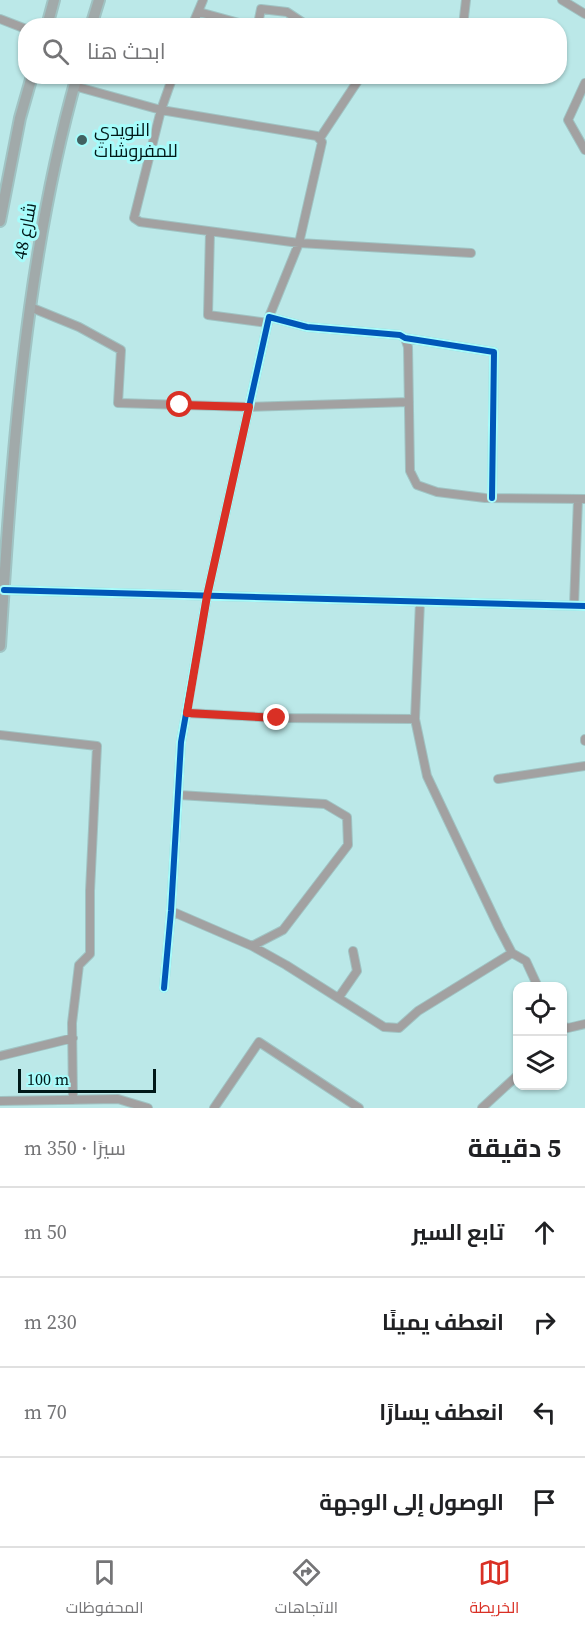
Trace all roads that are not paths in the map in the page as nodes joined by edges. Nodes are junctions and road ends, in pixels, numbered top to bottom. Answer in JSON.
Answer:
{"nodes":[{"id":1,"x":54,"y":0,"type":"edge"},
{"id":2,"x":99,"y":0,"type":"edge"},
{"id":3,"x":203,"y":0,"type":"edge"},
{"id":4,"x":466,"y":0,"type":"edge"},
{"id":5,"x":562,"y":0,"type":"edge"},
{"id":6,"x":199,"y":12,"type":"junction"},
{"id":7,"x":585,"y":14,"type":"edge"},
{"id":8,"x":49,"y":18,"type":"edge"},
{"id":9,"x":94,"y":18,"type":"edge"},
{"id":10,"x":196,"y":18,"type":"edge"},
{"id":11,"x":221,"y":18,"type":"edge"},
{"id":12,"x":259,"y":18,"type":"edge"},
{"id":13,"x":296,"y":18,"type":"edge"},
{"id":14,"x":464,"y":18,"type":"edge"},
{"id":15,"x":0,"y":19,"type":"edge"},
{"id":16,"x":18,"y":26,"type":"edge"},
{"id":17,"x":585,"y":83,"type":"edge"},
{"id":18,"x":30,"y":84,"type":"edge"},
{"id":19,"x":75,"y":84,"type":"edge"},
{"id":20,"x":85,"y":84,"type":"edge"},
{"id":21,"x":170,"y":84,"type":"edge"},
{"id":22,"x":356,"y":84,"type":"edge"},
{"id":23,"x":162,"y":110,"type":"junction"},
{"id":24,"x":320,"y":138,"type":"junction"},
{"id":25,"x":585,"y":150,"type":"edge"},
{"id":26,"x":0,"y":221,"type":"edge"},
{"id":27,"x":210,"y":232,"type":"junction"},
{"id":28,"x":299,"y":243,"type":"junction"},
{"id":29,"x":471,"y":253,"type":"dead end"},
{"id":30,"x":30,"y":307,"type":"junction"},
{"id":31,"x":269,"y":320,"type":"junction"},
{"id":32,"x":405,"y":338,"type":"junction"},
{"id":33,"x":409,"y":402,"type":"junction"},
{"id":34,"x":249,"y":407,"type":"junction"},
{"id":35,"x":492,"y":498,"type":"junction"},
{"id":36,"x":581,"y":499,"type":"edge"},
{"id":37,"x":2,"y":568,"type":"edge"},
{"id":38,"x":4,"y":590,"type":"junction"},
{"id":39,"x":207,"y":596,"type":"junction"},
{"id":40,"x":420,"y":602,"type":"junction"},
{"id":41,"x":573,"y":606,"type":"junction"},
{"id":42,"x":585,"y":606,"type":"edge"},
{"id":43,"x":0,"y":646,"type":"edge"},
{"id":44,"x":187,"y":713,"type":"junction"},
{"id":45,"x":415,"y":719,"type":"junction"},
{"id":46,"x":0,"y":735,"type":"edge"},
{"id":47,"x":585,"y":766,"type":"edge"},
{"id":48,"x":498,"y":779,"type":"dead end"},
{"id":49,"x":179,"y":795,"type":"junction"},
{"id":50,"x":171,"y":911,"type":"junction"},
{"id":51,"x":252,"y":946,"type":"junction"},
{"id":52,"x":352,"y":951,"type":"dead end"},
{"id":53,"x":512,"y":953,"type":"junction"},
{"id":54,"x":536,"y":982,"type":"edge"},
{"id":55,"x":164,"y":988,"type":"dead end"},
{"id":56,"x":339,"y":997,"type":"junction"},
{"id":57,"x":585,"y":1024,"type":"edge"},
{"id":58,"x":567,"y":1028,"type":"edge"},
{"id":59,"x":73,"y":1038,"type":"junction"},
{"id":60,"x":0,"y":1056,"type":"edge"},
{"id":61,"x":513,"y":1080,"type":"edge"},
{"id":62,"x":74,"y":1100,"type":"junction"},
{"id":63,"x":0,"y":1101,"type":"edge"},
{"id":64,"x":148,"y":1108,"type":"edge"},
{"id":65,"x":214,"y":1108,"type":"edge"},
{"id":66,"x":359,"y":1108,"type":"edge"},
{"id":67,"x":482,"y":1108,"type":"edge"}],
"edges":[{"from":1,"to":8,"type":"main road"},
{"from":2,"to":9,"type":"main road"},
{"from":3,"to":6,"type":"street"},
{"from":4,"to":14,"type":"street"},
{"from":5,"to":7,"type":"street"},
{"from":6,"to":10,"type":"street"},
{"from":6,"to":11,"type":"street"},
{"from":12,"to":13,"type":"street"},
{"from":15,"to":16,"type":"street"},
{"from":17,"to":25,"type":"street"},
{"from":18,"to":26,"type":"main road","name":"شارع 48"},
{"from":19,"to":30,"type":"main road","name":"شارع 48"},
{"from":20,"to":23,"type":"street"},
{"from":21,"to":23,"type":"street"},
{"from":22,"to":24,"type":"street"},
{"from":23,"to":24,"type":"street"},
{"from":23,"to":27,"type":"street"},
{"from":24,"to":28,"type":"street"},
{"from":27,"to":28,"type":"street"},
{"from":27,"to":31,"type":"street"},
{"from":28,"to":29,"type":"street"},
{"from":28,"to":31,"type":"street"},
{"from":30,"to":34,"type":"street"},
{"from":30,"to":37,"type":"main road","name":"شارع 48"},
{"from":31,"to":32,"type":"street"},
{"from":31,"to":34,"type":"street"},
{"from":32,"to":33,"type":"street"},
{"from":32,"to":35,"type":"street"},
{"from":33,"to":34,"type":"street"},
{"from":33,"to":35,"type":"street"},
{"from":34,"to":39,"type":"street"},
{"from":35,"to":36,"type":"street"},
{"from":36,"to":41,"type":"street"},
{"from":37,"to":38,"type":"main road","name":"شارع 48"},
{"from":38,"to":39,"type":"street"},
{"from":38,"to":43,"type":"main road","name":"شارع 48"},
{"from":39,"to":40,"type":"street"},
{"from":39,"to":44,"type":"street"},
{"from":40,"to":41,"type":"street"},
{"from":40,"to":45,"type":"street"},
{"from":41,"to":42,"type":"street"},
{"from":44,"to":45,"type":"street"},
{"from":44,"to":49,"type":"street"},
{"from":45,"to":53,"type":"street"},
{"from":46,"to":59,"type":"street"},
{"from":47,"to":48,"type":"street"},
{"from":49,"to":50,"type":"street"},
{"from":49,"to":51,"type":"street"},
{"from":50,"to":51,"type":"street"},
{"from":50,"to":55,"type":"street"},
{"from":51,"to":56,"type":"street"},
{"from":52,"to":56,"type":"street"},
{"from":53,"to":54,"type":"street"},
{"from":53,"to":56,"type":"street"},
{"from":57,"to":58,"type":"street"},
{"from":59,"to":60,"type":"street"},
{"from":59,"to":62,"type":"street"},
{"from":61,"to":67,"type":"street"},
{"from":62,"to":63,"type":"street"},
{"from":62,"to":64,"type":"street"},
{"from":65,"to":66,"type":"street"}]}
